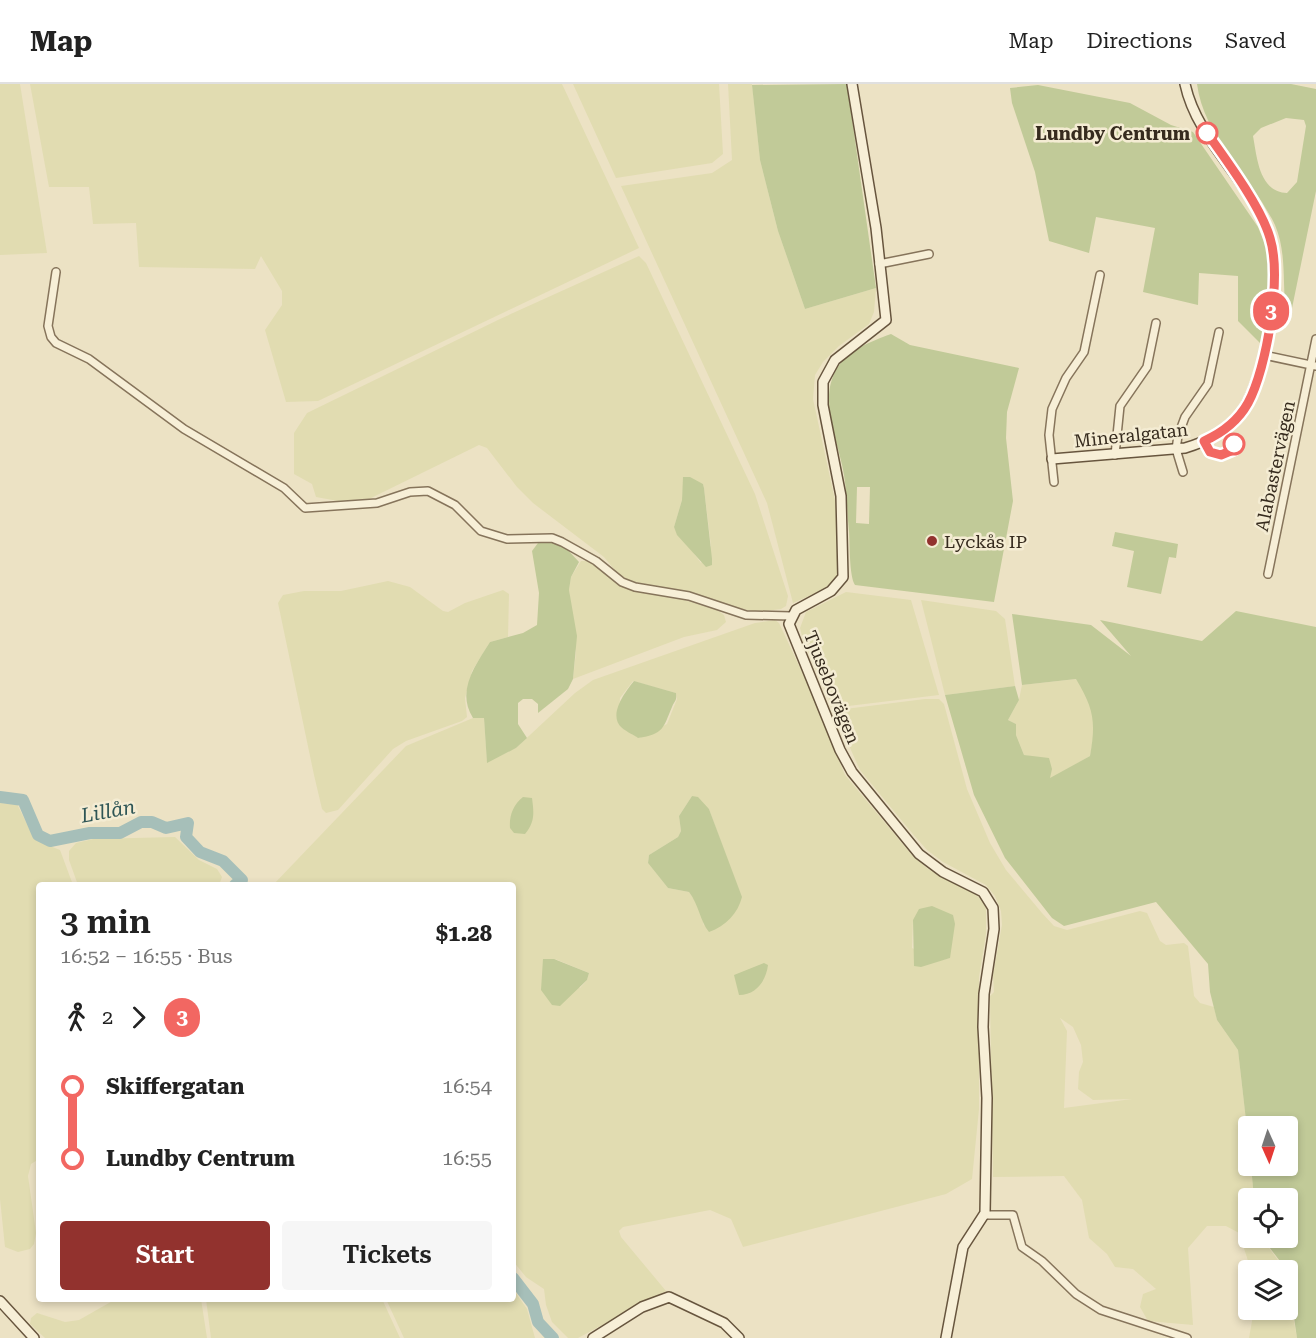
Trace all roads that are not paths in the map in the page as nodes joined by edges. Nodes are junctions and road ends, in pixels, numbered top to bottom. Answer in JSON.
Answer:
{"nodes":[{"id":1,"x":852,"y":84,"type":"edge"},
{"id":2,"x":1185,"y":84,"type":"edge"},
{"id":3,"x":928,"y":254,"type":"dead end"},
{"id":4,"x":879,"y":264,"type":"junction"},
{"id":5,"x":56,"y":272,"type":"dead end"},
{"id":6,"x":1100,"y":276,"type":"dead end"},
{"id":7,"x":1156,"y":322,"type":"dead end"},
{"id":8,"x":1219,"y":332,"type":"dead end"},
{"id":9,"x":1316,"y":339,"type":"edge"},
{"id":10,"x":1263,"y":355,"type":"junction"},
{"id":11,"x":1313,"y":365,"type":"edge"},
{"id":12,"x":1176,"y":449,"type":"junction"},
{"id":13,"x":1115,"y":454,"type":"junction"},
{"id":14,"x":1052,"y":459,"type":"junction"},
{"id":15,"x":1183,"y":472,"type":"dead end"},
{"id":16,"x":1054,"y":482,"type":"dead end"},
{"id":17,"x":1268,"y":574,"type":"dead end"},
{"id":18,"x":791,"y":616,"type":"junction"},
{"id":19,"x":984,"y":1215,"type":"junction"},
{"id":20,"x":0,"y":1301,"type":"edge"},
{"id":21,"x":34,"y":1338,"type":"edge"},
{"id":22,"x":593,"y":1338,"type":"edge"},
{"id":23,"x":739,"y":1338,"type":"edge"},
{"id":24,"x":946,"y":1338,"type":"edge"},
{"id":25,"x":1186,"y":1338,"type":"edge"}],
"edges":[{"from":1,"to":4,"type":"street"},
{"from":2,"to":10,"type":"street","name":"Mineralgatan"},
{"from":3,"to":4,"type":"street"},
{"from":4,"to":18,"type":"street","name":"Tjusebovägen"},
{"from":5,"to":18,"type":"street"},
{"from":6,"to":14,"type":"street"},
{"from":7,"to":13,"type":"street"},
{"from":8,"to":12,"type":"street"},
{"from":9,"to":11,"type":"street","name":"Alabastervägen"},
{"from":10,"to":11,"type":"street"},
{"from":10,"to":12,"type":"street","name":"Mineralgatan"},
{"from":11,"to":17,"type":"street","name":"Alabastervägen"},
{"from":12,"to":13,"type":"street","name":"Mineralgatan"},
{"from":12,"to":15,"type":"street"},
{"from":13,"to":14,"type":"street","name":"Mineralgatan"},
{"from":14,"to":16,"type":"street"},
{"from":18,"to":19,"type":"street","name":"Tjusebovägen"},
{"from":19,"to":24,"type":"street"},
{"from":19,"to":25,"type":"street"},
{"from":20,"to":21,"type":"street"},
{"from":22,"to":23,"type":"street"}]}
